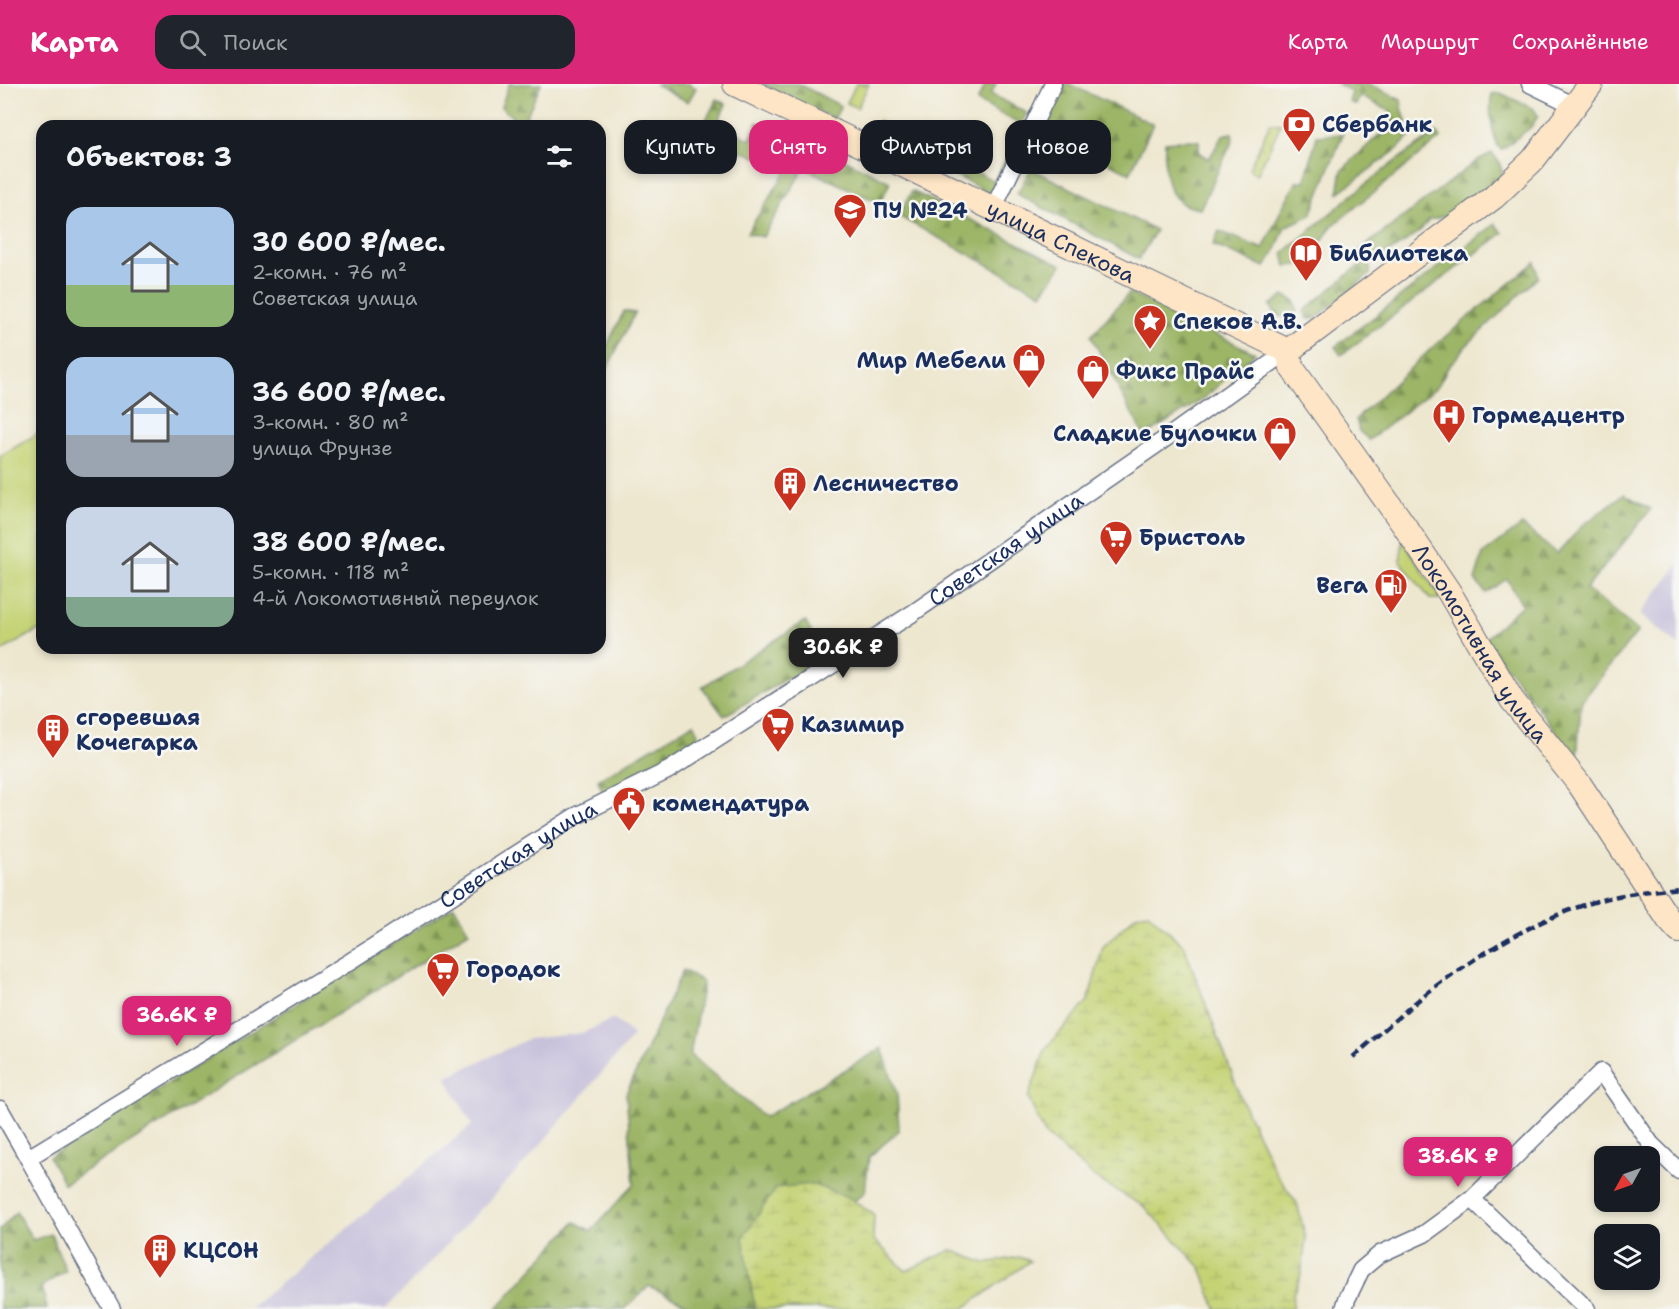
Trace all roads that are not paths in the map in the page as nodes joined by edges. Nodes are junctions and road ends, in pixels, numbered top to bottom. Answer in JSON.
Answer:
{"nodes":[{"id":1,"x":737,"y":84,"type":"edge"},
{"id":2,"x":1053,"y":84,"type":"edge"},
{"id":3,"x":1530,"y":84,"type":"edge"},
{"id":4,"x":1591,"y":84,"type":"edge"},
{"id":5,"x":1575,"y":106,"type":"junction"},
{"id":6,"x":993,"y":208,"type":"junction"},
{"id":7,"x":1288,"y":351,"type":"junction"},
{"id":8,"x":1679,"y":932,"type":"edge"},
{"id":9,"x":0,"y":1109,"type":"edge"},
{"id":10,"x":28,"y":1158,"type":"junction"},
{"id":11,"x":1679,"y":1171,"type":"edge"},
{"id":12,"x":1472,"y":1199,"type":"junction"},
{"id":13,"x":112,"y":1309,"type":"edge"},
{"id":14,"x":1344,"y":1309,"type":"edge"},
{"id":15,"x":1587,"y":1309,"type":"edge"}],
"edges":[{"from":1,"to":6,"type":"main road","name":"улица Спекова"},
{"from":2,"to":6,"type":"street"},
{"from":3,"to":5,"type":"street"},
{"from":4,"to":5,"type":"main road","name":"Советская улица"},
{"from":5,"to":7,"type":"main road","name":"Советская улица"},
{"from":6,"to":7,"type":"main road","name":"улица Спекова"},
{"from":7,"to":8,"type":"main road","name":"Локомотивная улица"},
{"from":7,"to":10,"type":"street","name":"Советская улица"},
{"from":9,"to":10,"type":"street"},
{"from":10,"to":13,"type":"street"},
{"from":11,"to":12,"type":"street"},
{"from":12,"to":14,"type":"street"},
{"from":12,"to":15,"type":"street"}]}
